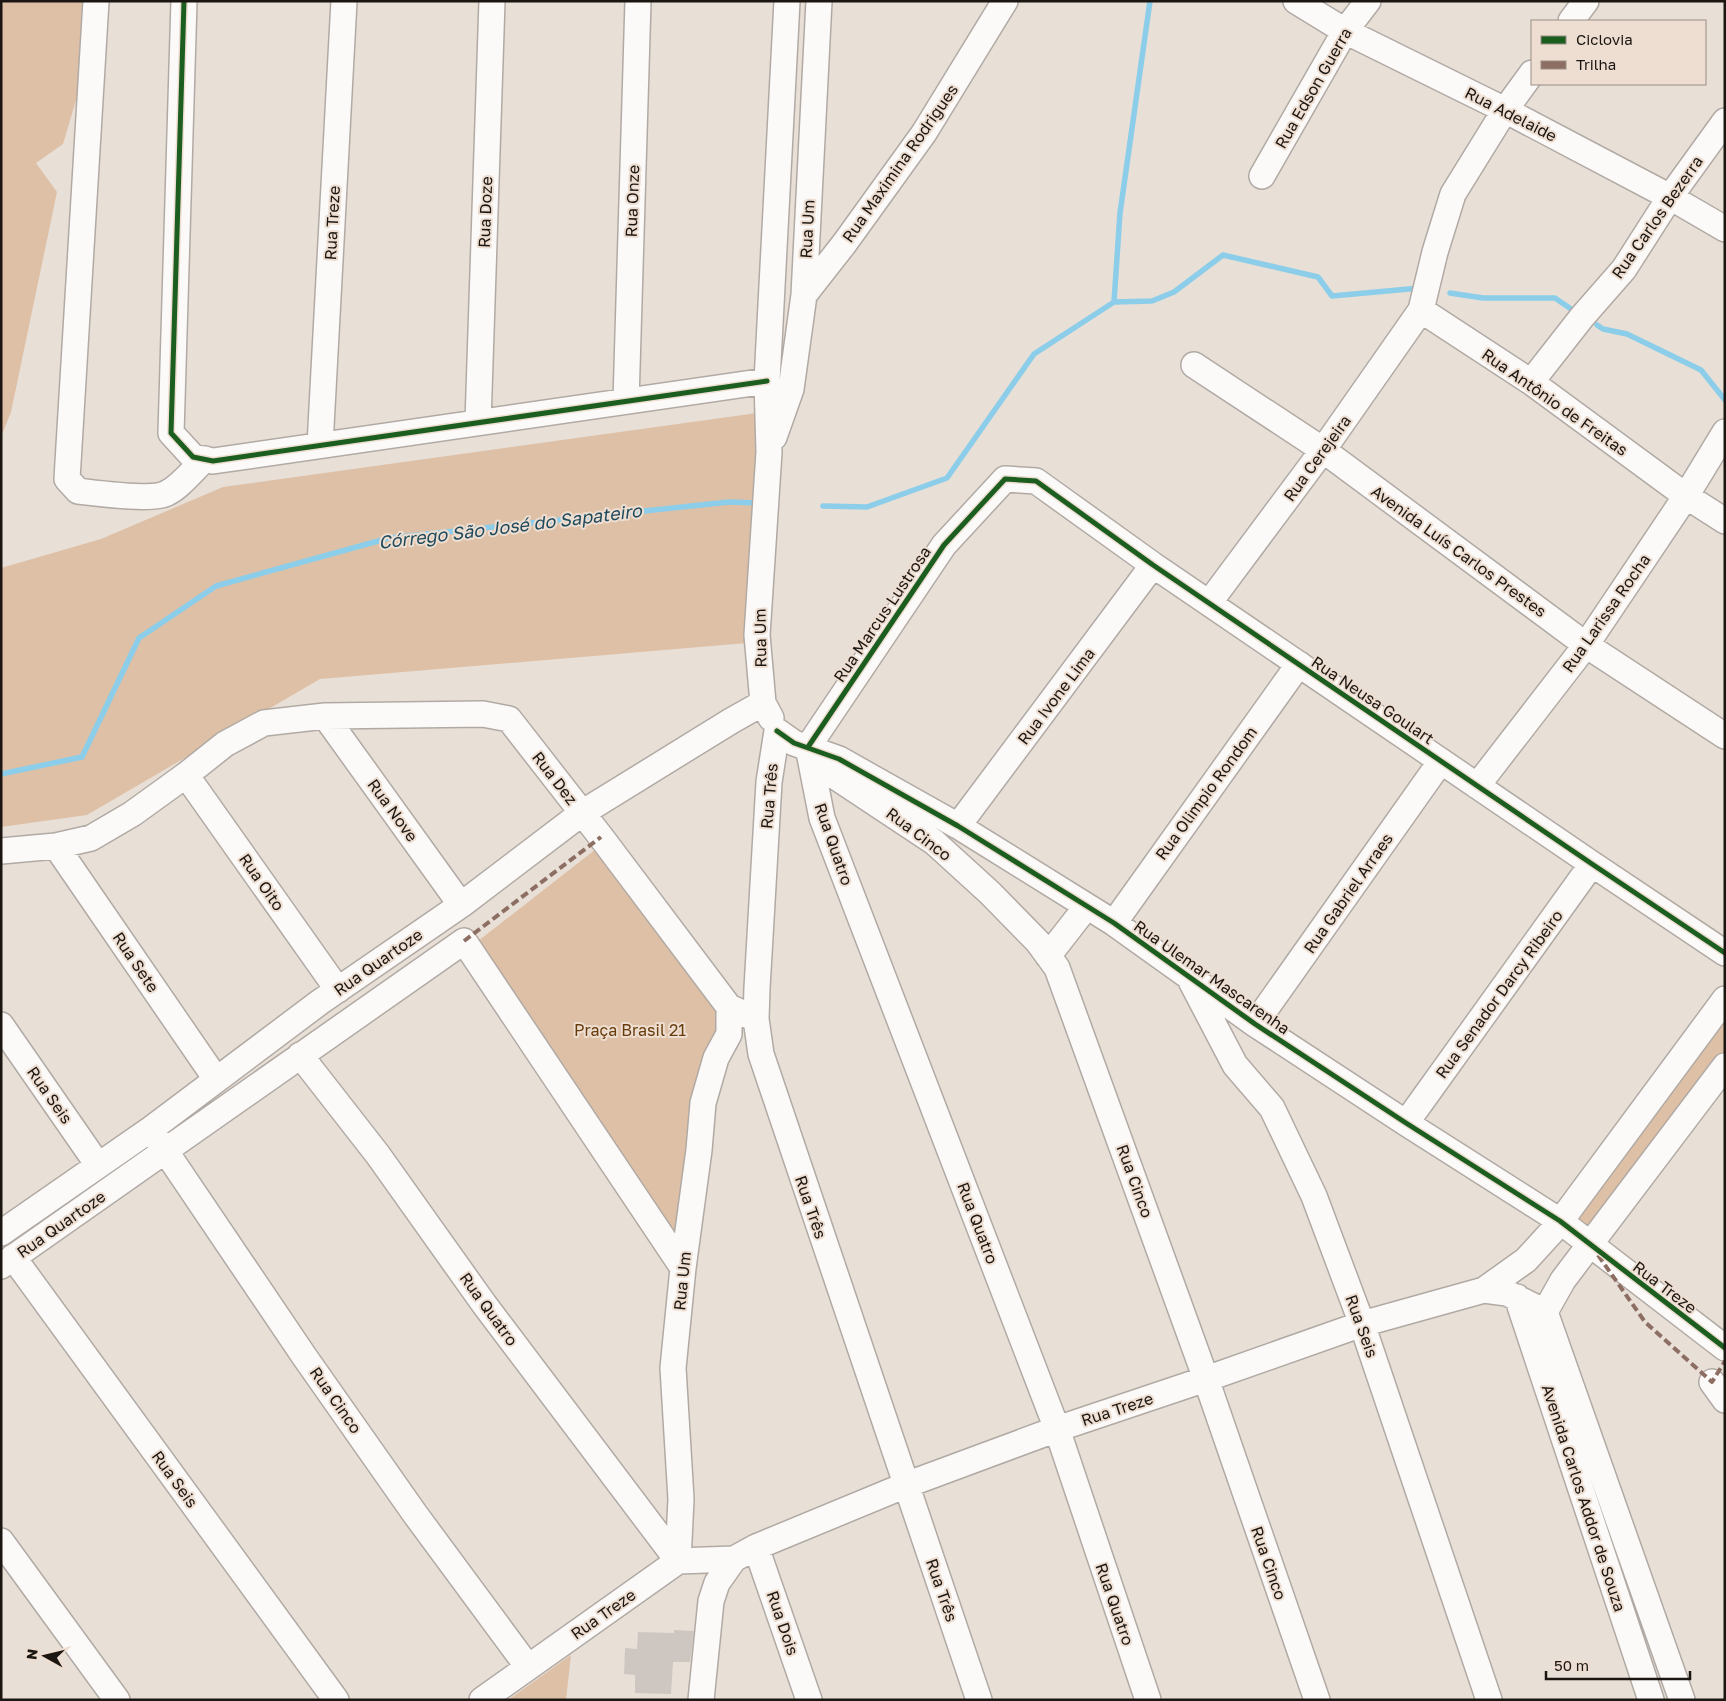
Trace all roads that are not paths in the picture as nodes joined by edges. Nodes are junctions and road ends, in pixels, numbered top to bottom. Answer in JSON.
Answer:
{"nodes":[{"id":1,"x":96,"y":1,"type":"edge"},
{"id":2,"x":184,"y":1,"type":"edge"},
{"id":3,"x":344,"y":1,"type":"edge"},
{"id":4,"x":492,"y":1,"type":"edge"},
{"id":5,"x":638,"y":1,"type":"edge"},
{"id":6,"x":787,"y":1,"type":"edge"},
{"id":7,"x":819,"y":1,"type":"edge"},
{"id":8,"x":1005,"y":1,"type":"edge"},
{"id":9,"x":1296,"y":1,"type":"edge"},
{"id":10,"x":1368,"y":1,"type":"edge"},
{"id":11,"x":1586,"y":1,"type":"edge"},
{"id":12,"x":1572,"y":20,"type":"edge"},
{"id":13,"x":1345,"y":31,"type":"junction"},
{"id":14,"x":1531,"y":74,"type":"edge"},
{"id":15,"x":1505,"y":110,"type":"junction"},
{"id":16,"x":1725,"y":121,"type":"edge"},
{"id":17,"x":1262,"y":176,"type":"dead end"},
{"id":18,"x":1670,"y":197,"type":"junction"},
{"id":19,"x":1725,"y":229,"type":"edge"},
{"id":20,"x":804,"y":294,"type":"junction"},
{"id":21,"x":1421,"y":310,"type":"junction"},
{"id":22,"x":1194,"y":365,"type":"dead end"},
{"id":23,"x":767,"y":381,"type":"junction"},
{"id":24,"x":1531,"y":382,"type":"junction"},
{"id":25,"x":626,"y":401,"type":"junction"},
{"id":26,"x":478,"y":422,"type":"junction"},
{"id":27,"x":1725,"y":432,"type":"edge"},
{"id":28,"x":320,"y":445,"type":"junction"},
{"id":29,"x":1323,"y":450,"type":"junction"},
{"id":30,"x":768,"y":452,"type":"junction"},
{"id":31,"x":205,"y":459,"type":"junction"},
{"id":32,"x":1005,"y":479,"type":"joint"},
{"id":33,"x":1686,"y":496,"type":"junction"},
{"id":34,"x":1725,"y":521,"type":"edge"},
{"id":35,"x":1154,"y":565,"type":"junction"},
{"id":36,"x":1209,"y":603,"type":"junction"},
{"id":37,"x":1586,"y":645,"type":"junction"},
{"id":38,"x":1299,"y":664,"type":"junction"},
{"id":39,"x":763,"y":703,"type":"junction"},
{"id":40,"x":325,"y":716,"type":"junction"},
{"id":41,"x":777,"y":731,"type":"junction"},
{"id":42,"x":1725,"y":736,"type":"edge"},
{"id":43,"x":810,"y":754,"type":"junction"},
{"id":44,"x":1441,"y":762,"type":"junction"},
{"id":45,"x":186,"y":775,"type":"junction"},
{"id":46,"x":1477,"y":786,"type":"junction"},
{"id":47,"x":582,"y":813,"type":"junction"},
{"id":48,"x":958,"y":826,"type":"junction"},
{"id":49,"x":56,"y":846,"type":"junction"},
{"id":50,"x":1,"y":851,"type":"edge"},
{"id":51,"x":1592,"y":864,"type":"junction"},
{"id":52,"x":461,"y":905,"type":"junction"},
{"id":53,"x":1087,"y":906,"type":"junction"},
{"id":54,"x":1114,"y":922,"type":"junction"},
{"id":55,"x":1725,"y":953,"type":"edge"},
{"id":56,"x":1048,"y":956,"type":"junction"},
{"id":57,"x":1188,"y":975,"type":"junction"},
{"id":58,"x":329,"y":996,"type":"junction"},
{"id":59,"x":1725,"y":999,"type":"edge"},
{"id":60,"x":729,"y":1007,"type":"junction"},
{"id":61,"x":756,"y":1019,"type":"junction"},
{"id":62,"x":1255,"y":1024,"type":"junction"},
{"id":63,"x":1,"y":1025,"type":"edge"},
{"id":64,"x":323,"y":1039,"type":"junction"},
{"id":65,"x":300,"y":1055,"type":"junction"},
{"id":66,"x":245,"y":1058,"type":"junction"},
{"id":67,"x":1725,"y":1066,"type":"edge"},
{"id":68,"x":216,"y":1079,"type":"junction"},
{"id":69,"x":264,"y":1081,"type":"junction"},
{"id":70,"x":1406,"y":1123,"type":"junction"},
{"id":71,"x":151,"y":1128,"type":"junction"},
{"id":72,"x":165,"y":1151,"type":"junction"},
{"id":73,"x":98,"y":1165,"type":"junction"},
{"id":74,"x":1558,"y":1224,"type":"junction"},
{"id":75,"x":1,"y":1233,"type":"edge"},
{"id":76,"x":1590,"y":1245,"type":"junction"},
{"id":77,"x":7,"y":1262,"type":"edge"},
{"id":78,"x":683,"y":1268,"type":"junction"},
{"id":79,"x":1484,"y":1290,"type":"junction"},
{"id":80,"x":1517,"y":1297,"type":"junction"},
{"id":81,"x":1545,"y":1312,"type":"junction"},
{"id":82,"x":1362,"y":1324,"type":"junction"},
{"id":83,"x":1725,"y":1348,"type":"edge"},
{"id":84,"x":1206,"y":1379,"type":"junction"},
{"id":85,"x":1056,"y":1429,"type":"junction"},
{"id":86,"x":906,"y":1485,"type":"junction"},
{"id":87,"x":1,"y":1540,"type":"edge"},
{"id":88,"x":756,"y":1548,"type":"junction"},
{"id":89,"x":734,"y":1559,"type":"junction"},
{"id":90,"x":678,"y":1561,"type":"junction"},
{"id":91,"x":528,"y":1667,"type":"junction"},
{"id":92,"x":117,"y":1700,"type":"edge"},
{"id":93,"x":336,"y":1700,"type":"edge"},
{"id":94,"x":482,"y":1700,"type":"edge"},
{"id":95,"x":701,"y":1700,"type":"edge"},
{"id":96,"x":810,"y":1700,"type":"edge"},
{"id":97,"x":979,"y":1700,"type":"edge"},
{"id":98,"x":1148,"y":1700,"type":"edge"},
{"id":99,"x":1317,"y":1700,"type":"edge"},
{"id":100,"x":1489,"y":1700,"type":"edge"},
{"id":101,"x":1651,"y":1700,"type":"edge"},
{"id":102,"x":1682,"y":1700,"type":"edge"}],
"edges":[{"from":1,"to":31,"type":"street"},
{"from":2,"to":31,"type":"street"},
{"from":3,"to":28,"type":"street","name":"Rua Treze"},
{"from":4,"to":26,"type":"street","name":"Rua Doze"},
{"from":5,"to":25,"type":"street","name":"Rua Onze"},
{"from":6,"to":23,"type":"street","name":"Rua Um"},
{"from":7,"to":20,"type":"street","name":"Rua Um"},
{"from":8,"to":20,"type":"street","name":"Rua Maximina Rodrigues"},
{"from":9,"to":13,"type":"street","name":"Rua Adelaide"},
{"from":10,"to":13,"type":"street","name":"Rua Edson Guerra"},
{"from":11,"to":12,"type":"street"},
{"from":13,"to":15,"type":"street","name":"Rua Adelaide"},
{"from":13,"to":17,"type":"street","name":"Rua Edson Guerra"},
{"from":14,"to":15,"type":"street"},
{"from":15,"to":18,"type":"street","name":"Rua Adelaide"},
{"from":15,"to":21,"type":"street"},
{"from":16,"to":18,"type":"street","name":"Rua Carlos Bezerra"},
{"from":18,"to":19,"type":"street","name":"Rua Adelaide"},
{"from":18,"to":24,"type":"street","name":"Rua Carlos Bezerra"},
{"from":20,"to":30,"type":"street","name":"Rua Um"},
{"from":21,"to":24,"type":"street","name":"Rua Antônio de Freitas"},
{"from":21,"to":29,"type":"street","name":"Rua Cerejeira"},
{"from":22,"to":29,"type":"street","name":"Avenida Luís Carlos Prestes"},
{"from":23,"to":25,"type":"street"},
{"from":23,"to":30,"type":"street","name":"Rua Um"},
{"from":24,"to":33,"type":"street","name":"Rua Antônio de Freitas"},
{"from":25,"to":26,"type":"street"},
{"from":26,"to":28,"type":"street"},
{"from":27,"to":33,"type":"street","name":"Rua Larissa Rocha"},
{"from":28,"to":31,"type":"street"},
{"from":29,"to":36,"type":"street","name":"Rua Cerejeira"},
{"from":29,"to":37,"type":"street","name":"Avenida Luís Carlos Prestes"},
{"from":30,"to":39,"type":"street","name":"Rua Um"},
{"from":32,"to":35,"type":"street","name":"Rua Neusa Goulart"},
{"from":32,"to":43,"type":"street","name":"Rua Marcus Lustrosa"},
{"from":33,"to":34,"type":"street","name":"Rua Antônio de Freitas"},
{"from":33,"to":37,"type":"street","name":"Rua Larissa Rocha"},
{"from":35,"to":36,"type":"street","name":"Rua Neusa Goulart"},
{"from":35,"to":48,"type":"street","name":"Rua Ivone Lima"},
{"from":36,"to":38,"type":"street","name":"Rua Neusa Goulart"},
{"from":37,"to":42,"type":"street","name":"Avenida Luís Carlos Prestes"},
{"from":37,"to":46,"type":"street","name":"Rua Larissa Rocha"},
{"from":38,"to":44,"type":"street","name":"Rua Neusa Goulart"},
{"from":38,"to":54,"type":"street","name":"Rua Olimpio Rondom"},
{"from":39,"to":41,"type":"street","name":"Rua Um"},
{"from":39,"to":47,"type":"street","name":"Rua Quartoze"},
{"from":40,"to":45,"type":"street"},
{"from":40,"to":47,"type":"street","name":"Rua Dez"},
{"from":40,"to":52,"type":"street","name":"Rua Nove"},
{"from":41,"to":43,"type":"street"},
{"from":41,"to":61,"type":"street","name":"Rua Três"},
{"from":43,"to":48,"type":"street","name":"Rua Ulemar Mascarenha"},
{"from":43,"to":56,"type":"street","name":"Rua Cinco"},
{"from":43,"to":85,"type":"street","name":"Rua Quatro"},
{"from":44,"to":46,"type":"street","name":"Rua Neusa Goulart"},
{"from":44,"to":62,"type":"street","name":"Rua Gabriel Arraes"},
{"from":45,"to":49,"type":"street"},
{"from":45,"to":58,"type":"street","name":"Rua Oito"},
{"from":46,"to":51,"type":"street","name":"Rua Neusa Goulart"},
{"from":47,"to":52,"type":"street","name":"Rua Quartoze"},
{"from":47,"to":60,"type":"street","name":"Rua Dez"},
{"from":48,"to":53,"type":"street","name":"Rua Ulemar Mascarenha"},
{"from":49,"to":50,"type":"street"},
{"from":49,"to":68,"type":"street","name":"Rua Sete"},
{"from":51,"to":55,"type":"street","name":"Rua Neusa Goulart"},
{"from":51,"to":70,"type":"street","name":"Rua Senador Darcy Ribeiro"},
{"from":52,"to":58,"type":"street","name":"Rua Quartoze"},
{"from":53,"to":54,"type":"street","name":"Rua Ulemar Mascarenha"},
{"from":53,"to":56,"type":"street"},
{"from":54,"to":57,"type":"street","name":"Rua Ulemar Mascarenha"},
{"from":56,"to":84,"type":"street","name":"Rua Cinco"},
{"from":57,"to":62,"type":"street","name":"Rua Ulemar Mascarenha"},
{"from":57,"to":82,"type":"street","name":"Rua Seis"},
{"from":58,"to":64,"type":"street"},
{"from":58,"to":66,"type":"street","name":"Rua Quartoze"},
{"from":59,"to":74,"type":"street"},
{"from":60,"to":61,"type":"street"},
{"from":60,"to":78,"type":"street","name":"Rua Um"},
{"from":61,"to":86,"type":"street","name":"Rua Três"},
{"from":62,"to":70,"type":"street","name":"Rua Ulemar Mascarenha"},
{"from":63,"to":73,"type":"street","name":"Rua Seis"},
{"from":64,"to":65,"type":"street","name":"Rua Quartoze"},
{"from":64,"to":78,"type":"street","name":"Rua Quartoze"},
{"from":65,"to":69,"type":"street","name":"Rua Quartoze"},
{"from":65,"to":90,"type":"street","name":"Rua Quatro"},
{"from":66,"to":68,"type":"street","name":"Rua Quartoze"},
{"from":66,"to":69,"type":"street"},
{"from":67,"to":76,"type":"street"},
{"from":68,"to":71,"type":"street","name":"Rua Quartoze"},
{"from":69,"to":72,"type":"street","name":"Rua Quartoze"},
{"from":70,"to":74,"type":"street","name":"Rua Ulemar Mascarenha"},
{"from":71,"to":72,"type":"street","name":"Rua Cinco"},
{"from":71,"to":73,"type":"street","name":"Rua Quartoze"},
{"from":72,"to":77,"type":"street","name":"Rua Quartoze"},
{"from":72,"to":91,"type":"street","name":"Rua Cinco"},
{"from":73,"to":75,"type":"street","name":"Rua Quartoze"},
{"from":74,"to":76,"type":"street","name":"Rua Ulemar Mascarenha"},
{"from":74,"to":79,"type":"street"},
{"from":74,"to":80,"type":"street"},
{"from":76,"to":81,"type":"street"},
{"from":76,"to":83,"type":"street","name":"Rua Treze"},
{"from":77,"to":93,"type":"street","name":"Rua Seis"},
{"from":78,"to":90,"type":"street","name":"Rua Um"},
{"from":79,"to":80,"type":"street"},
{"from":79,"to":82,"type":"street","name":"Rua Treze"},
{"from":80,"to":81,"type":"street"},
{"from":80,"to":101,"type":"street","name":"Avenida Carlos Addor de Souza"},
{"from":81,"to":102,"type":"street","name":"Avenida Carlos Addor de Souza"},
{"from":82,"to":84,"type":"street","name":"Rua Treze"},
{"from":82,"to":100,"type":"street","name":"Rua Seis"},
{"from":84,"to":85,"type":"street","name":"Rua Treze"},
{"from":84,"to":99,"type":"street","name":"Rua Cinco"},
{"from":85,"to":86,"type":"street","name":"Rua Treze"},
{"from":85,"to":98,"type":"street","name":"Rua Quatro"},
{"from":86,"to":88,"type":"street","name":"Rua Treze"},
{"from":86,"to":97,"type":"street","name":"Rua Três"},
{"from":87,"to":92,"type":"street"},
{"from":88,"to":89,"type":"street"},
{"from":88,"to":96,"type":"street","name":"Rua Dois"},
{"from":89,"to":90,"type":"street"},
{"from":89,"to":95,"type":"street"},
{"from":90,"to":91,"type":"street","name":"Rua Treze"},
{"from":91,"to":94,"type":"street","name":"Rua Treze"}]}
